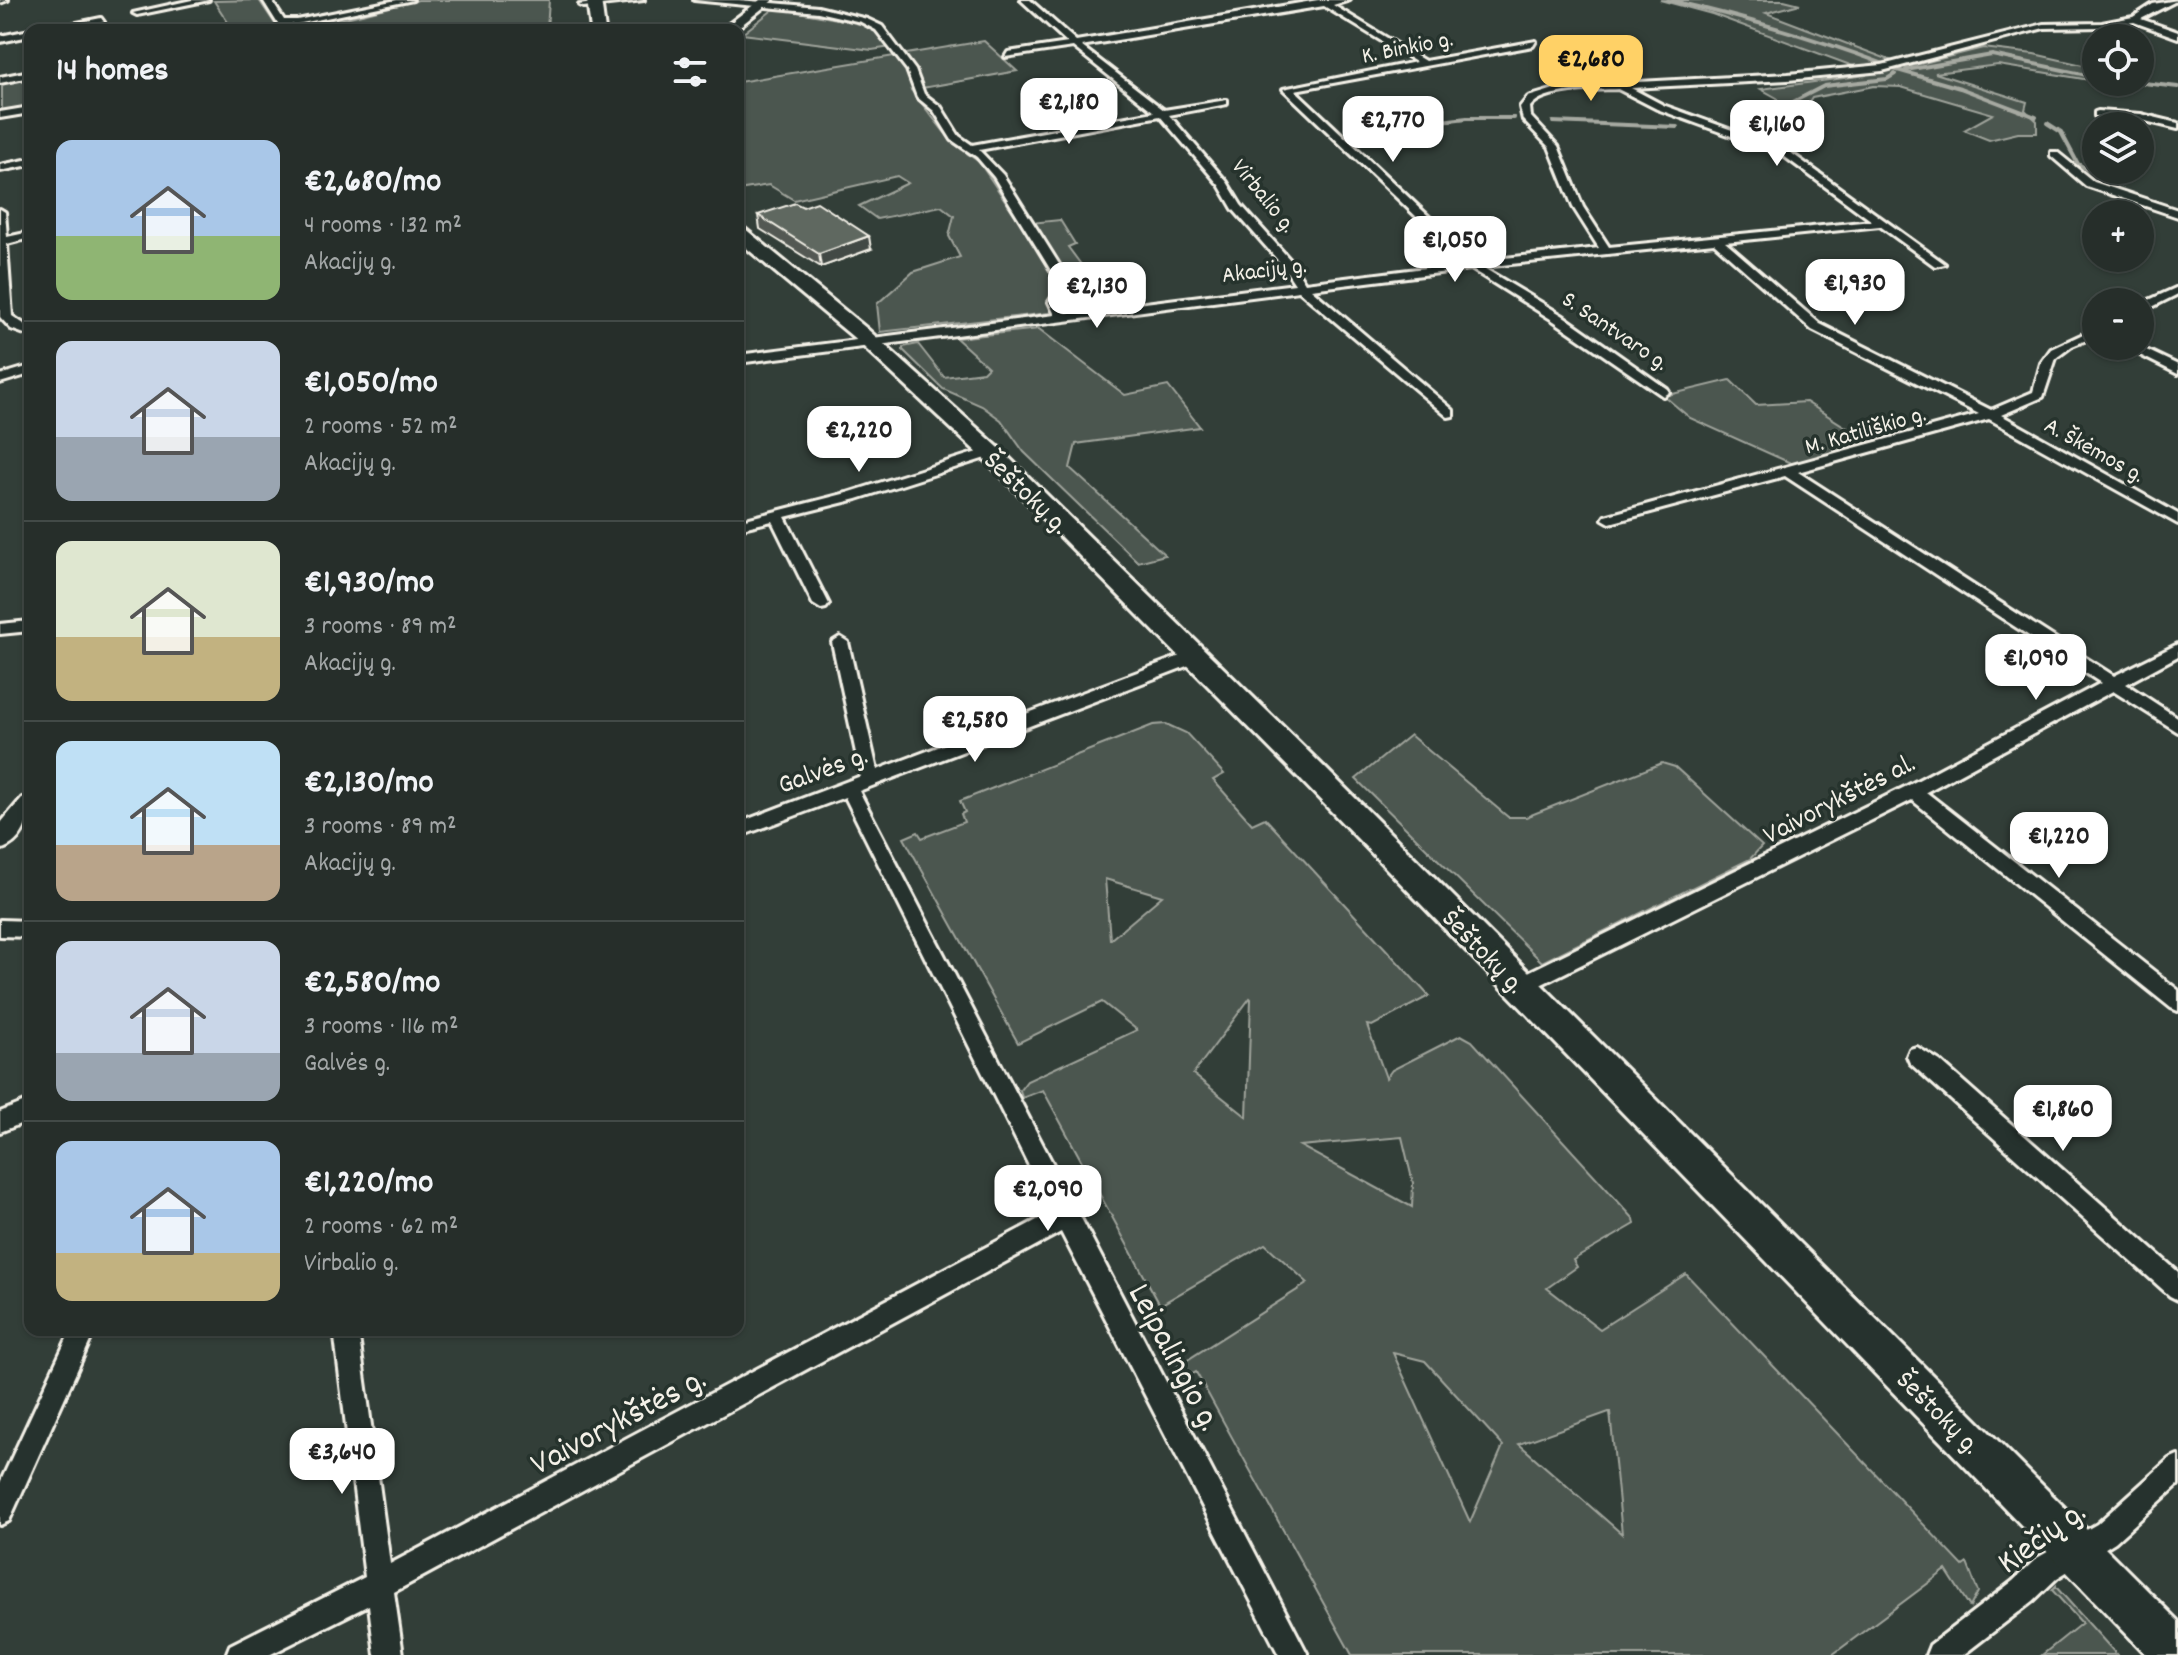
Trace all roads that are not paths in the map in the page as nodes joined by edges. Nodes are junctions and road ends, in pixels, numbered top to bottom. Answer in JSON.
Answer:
{"nodes":[{"id":1,"x":205,"y":0,"type":"edge"},
{"id":2,"x":267,"y":0,"type":"edge"},
{"id":3,"x":409,"y":0,"type":"edge"},
{"id":4,"x":640,"y":0,"type":"edge"},
{"id":5,"x":698,"y":0,"type":"edge"},
{"id":6,"x":1025,"y":0,"type":"edge"},
{"id":7,"x":1346,"y":0,"type":"edge"},
{"id":8,"x":2177,"y":0,"type":"edge"},
{"id":9,"x":764,"y":2,"type":"edge"},
{"id":10,"x":1322,"y":2,"type":"edge"},
{"id":11,"x":590,"y":3,"type":"edge"},
{"id":12,"x":137,"y":13,"type":"dead end"},
{"id":13,"x":2135,"y":19,"type":"junction"},
{"id":14,"x":101,"y":20,"type":"dead end"},
{"id":15,"x":79,"y":24,"type":"edge"},
{"id":16,"x":596,"y":24,"type":"edge"},
{"id":17,"x":735,"y":24,"type":"edge"},
{"id":18,"x":24,"y":34,"type":"edge"},
{"id":19,"x":2178,"y":35,"type":"edge"},
{"id":20,"x":0,"y":39,"type":"edge"},
{"id":21,"x":1533,"y":43,"type":"dead end"},
{"id":22,"x":1074,"y":44,"type":"junction"},
{"id":23,"x":1008,"y":55,"type":"dead end"},
{"id":24,"x":1423,"y":63,"type":"junction"},
{"id":25,"x":24,"y":75,"type":"edge"},
{"id":26,"x":0,"y":80,"type":"edge"},
{"id":27,"x":1616,"y":84,"type":"junction"},
{"id":28,"x":1288,"y":89,"type":"joint"},
{"id":29,"x":1224,"y":102,"type":"dead end"},
{"id":30,"x":24,"y":111,"type":"edge"},
{"id":31,"x":1161,"y":113,"type":"junction"},
{"id":32,"x":0,"y":115,"type":"edge"},
{"id":33,"x":2154,"y":120,"type":"edge"},
{"id":34,"x":2178,"y":126,"type":"edge"},
{"id":35,"x":971,"y":148,"type":"junction"},
{"id":36,"x":2054,"y":154,"type":"dead end"},
{"id":37,"x":24,"y":163,"type":"edge"},
{"id":38,"x":0,"y":168,"type":"edge"},
{"id":39,"x":0,"y":212,"type":"edge"},
{"id":40,"x":2178,"y":214,"type":"edge"},
{"id":41,"x":1883,"y":223,"type":"junction"},
{"id":42,"x":24,"y":236,"type":"edge"},
{"id":43,"x":744,"y":237,"type":"edge"},
{"id":44,"x":1,"y":241,"type":"edge"},
{"id":45,"x":1718,"y":241,"type":"junction"},
{"id":46,"x":1605,"y":249,"type":"junction"},
{"id":47,"x":1474,"y":264,"type":"junction"},
{"id":48,"x":1939,"y":264,"type":"dead end"},
{"id":49,"x":1302,"y":287,"type":"junction"},
{"id":50,"x":2178,"y":290,"type":"edge"},
{"id":51,"x":2154,"y":302,"type":"edge"},
{"id":52,"x":1062,"y":317,"type":"junction"},
{"id":53,"x":24,"y":330,"type":"edge"},
{"id":54,"x":2082,"y":338,"type":"edge"},
{"id":55,"x":869,"y":341,"type":"junction"},
{"id":56,"x":744,"y":358,"type":"edge"},
{"id":57,"x":2154,"y":358,"type":"edge"},
{"id":58,"x":2178,"y":370,"type":"edge"},
{"id":59,"x":24,"y":376,"type":"edge"},
{"id":60,"x":0,"y":379,"type":"edge"},
{"id":61,"x":1663,"y":392,"type":"dead end"},
{"id":62,"x":1448,"y":413,"type":"dead end"},
{"id":63,"x":1991,"y":415,"type":"junction"},
{"id":64,"x":990,"y":452,"type":"junction"},
{"id":65,"x":1790,"y":473,"type":"junction"},
{"id":66,"x":777,"y":516,"type":"junction"},
{"id":67,"x":1610,"y":519,"type":"dead end"},
{"id":68,"x":2178,"y":520,"type":"edge"},
{"id":69,"x":744,"y":524,"type":"edge"},
{"id":70,"x":821,"y":604,"type":"dead end"},
{"id":71,"x":24,"y":627,"type":"edge"},
{"id":72,"x":0,"y":629,"type":"edge"},
{"id":73,"x":840,"y":642,"type":"dead end"},
{"id":74,"x":2178,"y":649,"type":"edge"},
{"id":75,"x":1194,"y":657,"type":"junction"},
{"id":76,"x":2113,"y":683,"type":"junction"},
{"id":77,"x":2178,"y":726,"type":"edge"},
{"id":78,"x":860,"y":784,"type":"junction"},
{"id":79,"x":1913,"y":791,"type":"junction"},
{"id":80,"x":24,"y":811,"type":"edge"},
{"id":81,"x":744,"y":828,"type":"edge"},
{"id":82,"x":0,"y":841,"type":"edge"},
{"id":83,"x":0,"y":928,"type":"edge"},
{"id":84,"x":24,"y":929,"type":"edge"},
{"id":85,"x":1519,"y":986,"type":"junction"},
{"id":86,"x":2178,"y":1002,"type":"edge"},
{"id":87,"x":1917,"y":1056,"type":"dead end"},
{"id":88,"x":24,"y":1112,"type":"edge"},
{"id":89,"x":0,"y":1122,"type":"edge"},
{"id":90,"x":1066,"y":1217,"type":"junction"},
{"id":91,"x":2178,"y":1288,"type":"edge"},
{"id":92,"x":80,"y":1336,"type":"edge"},
{"id":93,"x":347,"y":1336,"type":"edge"},
{"id":94,"x":2178,"y":1468,"type":"edge"},
{"id":95,"x":0,"y":1512,"type":"edge"},
{"id":96,"x":2077,"y":1550,"type":"junction"},
{"id":97,"x":379,"y":1585,"type":"junction"},
{"id":98,"x":2178,"y":1654,"type":"edge"},
{"id":99,"x":240,"y":1655,"type":"edge"},
{"id":100,"x":389,"y":1655,"type":"edge"},
{"id":101,"x":1294,"y":1655,"type":"edge"},
{"id":102,"x":1940,"y":1655,"type":"edge"}],
"edges":[{"from":1,"to":12,"type":"street"},
{"from":2,"to":3,"type":"street"},
{"from":4,"to":11,"type":"street"},
{"from":5,"to":9,"type":"street"},
{"from":6,"to":22,"type":"street","name":"Virbalio g."},
{"from":7,"to":10,"type":"street"},
{"from":8,"to":13,"type":"street"},
{"from":9,"to":17,"type":"main road"},
{"from":9,"to":35,"type":"street"},
{"from":10,"to":22,"type":"street"},
{"from":10,"to":24,"type":"street"},
{"from":11,"to":16,"type":"main road"},
{"from":13,"to":19,"type":"street"},
{"from":13,"to":27,"type":"street"},
{"from":14,"to":15,"type":"street"},
{"from":18,"to":20,"type":"street"},
{"from":21,"to":24,"type":"street","name":"K. Binkio g."},
{"from":22,"to":23,"type":"street"},
{"from":22,"to":31,"type":"street","name":"Virbalio g."},
{"from":24,"to":28,"type":"street","name":"K. Binkio g."},
{"from":25,"to":26,"type":"street"},
{"from":27,"to":41,"type":"street"},
{"from":27,"to":46,"type":"street"},
{"from":28,"to":47,"type":"street","name":"S. Santvaro g."},
{"from":29,"to":31,"type":"street"},
{"from":30,"to":32,"type":"street"},
{"from":31,"to":35,"type":"street"},
{"from":31,"to":49,"type":"street","name":"Virbalio g."},
{"from":33,"to":34,"type":"street"},
{"from":35,"to":52,"type":"street"},
{"from":36,"to":40,"type":"street"},
{"from":37,"to":38,"type":"street"},
{"from":39,"to":44,"type":"street"},
{"from":41,"to":45,"type":"street","name":"Akacijų g."},
{"from":41,"to":48,"type":"street"},
{"from":42,"to":44,"type":"street"},
{"from":43,"to":55,"type":"main road","name":"Šeštokų g."},
{"from":44,"to":53,"type":"street"},
{"from":45,"to":46,"type":"street","name":"Akacijų g."},
{"from":45,"to":63,"type":"street"},
{"from":46,"to":47,"type":"street","name":"Akacijų g."},
{"from":47,"to":49,"type":"street","name":"Akacijų g."},
{"from":47,"to":61,"type":"street","name":"S. Santvaro g."},
{"from":49,"to":52,"type":"street","name":"Akacijų g."},
{"from":49,"to":62,"type":"street","name":"Virbalio g."},
{"from":50,"to":51,"type":"street"},
{"from":52,"to":55,"type":"street","name":"Akacijų g."},
{"from":54,"to":63,"type":"street","name":"M. Katiliškio g."},
{"from":55,"to":56,"type":"street","name":"Akacijų g."},
{"from":55,"to":64,"type":"main road","name":"Šeštokų g."},
{"from":57,"to":58,"type":"street"},
{"from":59,"to":60,"type":"street"},
{"from":63,"to":65,"type":"street","name":"M. Katiliškio g."},
{"from":63,"to":68,"type":"street","name":"A. Škėmos g."},
{"from":64,"to":66,"type":"street"},
{"from":64,"to":75,"type":"main road","name":"Šeštokų g."},
{"from":65,"to":67,"type":"street","name":"M. Katiliškio g."},
{"from":65,"to":76,"type":"street"},
{"from":66,"to":69,"type":"street"},
{"from":66,"to":70,"type":"street"},
{"from":71,"to":72,"type":"street"},
{"from":73,"to":78,"type":"street","name":"Leipalingio g."},
{"from":74,"to":76,"type":"street","name":"Vaivorykštės al."},
{"from":75,"to":78,"type":"street","name":"Galvės g."},
{"from":75,"to":85,"type":"main road","name":"Šeštokų g."},
{"from":76,"to":77,"type":"street"},
{"from":76,"to":79,"type":"street","name":"Vaivorykštės al."},
{"from":78,"to":81,"type":"street","name":"Galvės g."},
{"from":78,"to":90,"type":"street","name":"Leipalingio g."},
{"from":79,"to":85,"type":"street","name":"Vaivorykštės al."},
{"from":79,"to":86,"type":"street"},
{"from":80,"to":82,"type":"street"},
{"from":83,"to":84,"type":"street"},
{"from":85,"to":96,"type":"main road","name":"Šeštokų g."},
{"from":87,"to":91,"type":"street"},
{"from":88,"to":89,"type":"street"},
{"from":90,"to":97,"type":"street","name":"Vaivorykštės g."},
{"from":90,"to":101,"type":"street","name":"Leipalingio g."},
{"from":92,"to":95,"type":"street"},
{"from":93,"to":97,"type":"street"},
{"from":94,"to":96,"type":"street","name":"Kiečių g."},
{"from":96,"to":98,"type":"main road","name":"Šeštokų g."},
{"from":96,"to":102,"type":"street","name":"Kiečių g."},
{"from":97,"to":99,"type":"street","name":"Vaivorykštės g."},
{"from":97,"to":100,"type":"street"}]}
